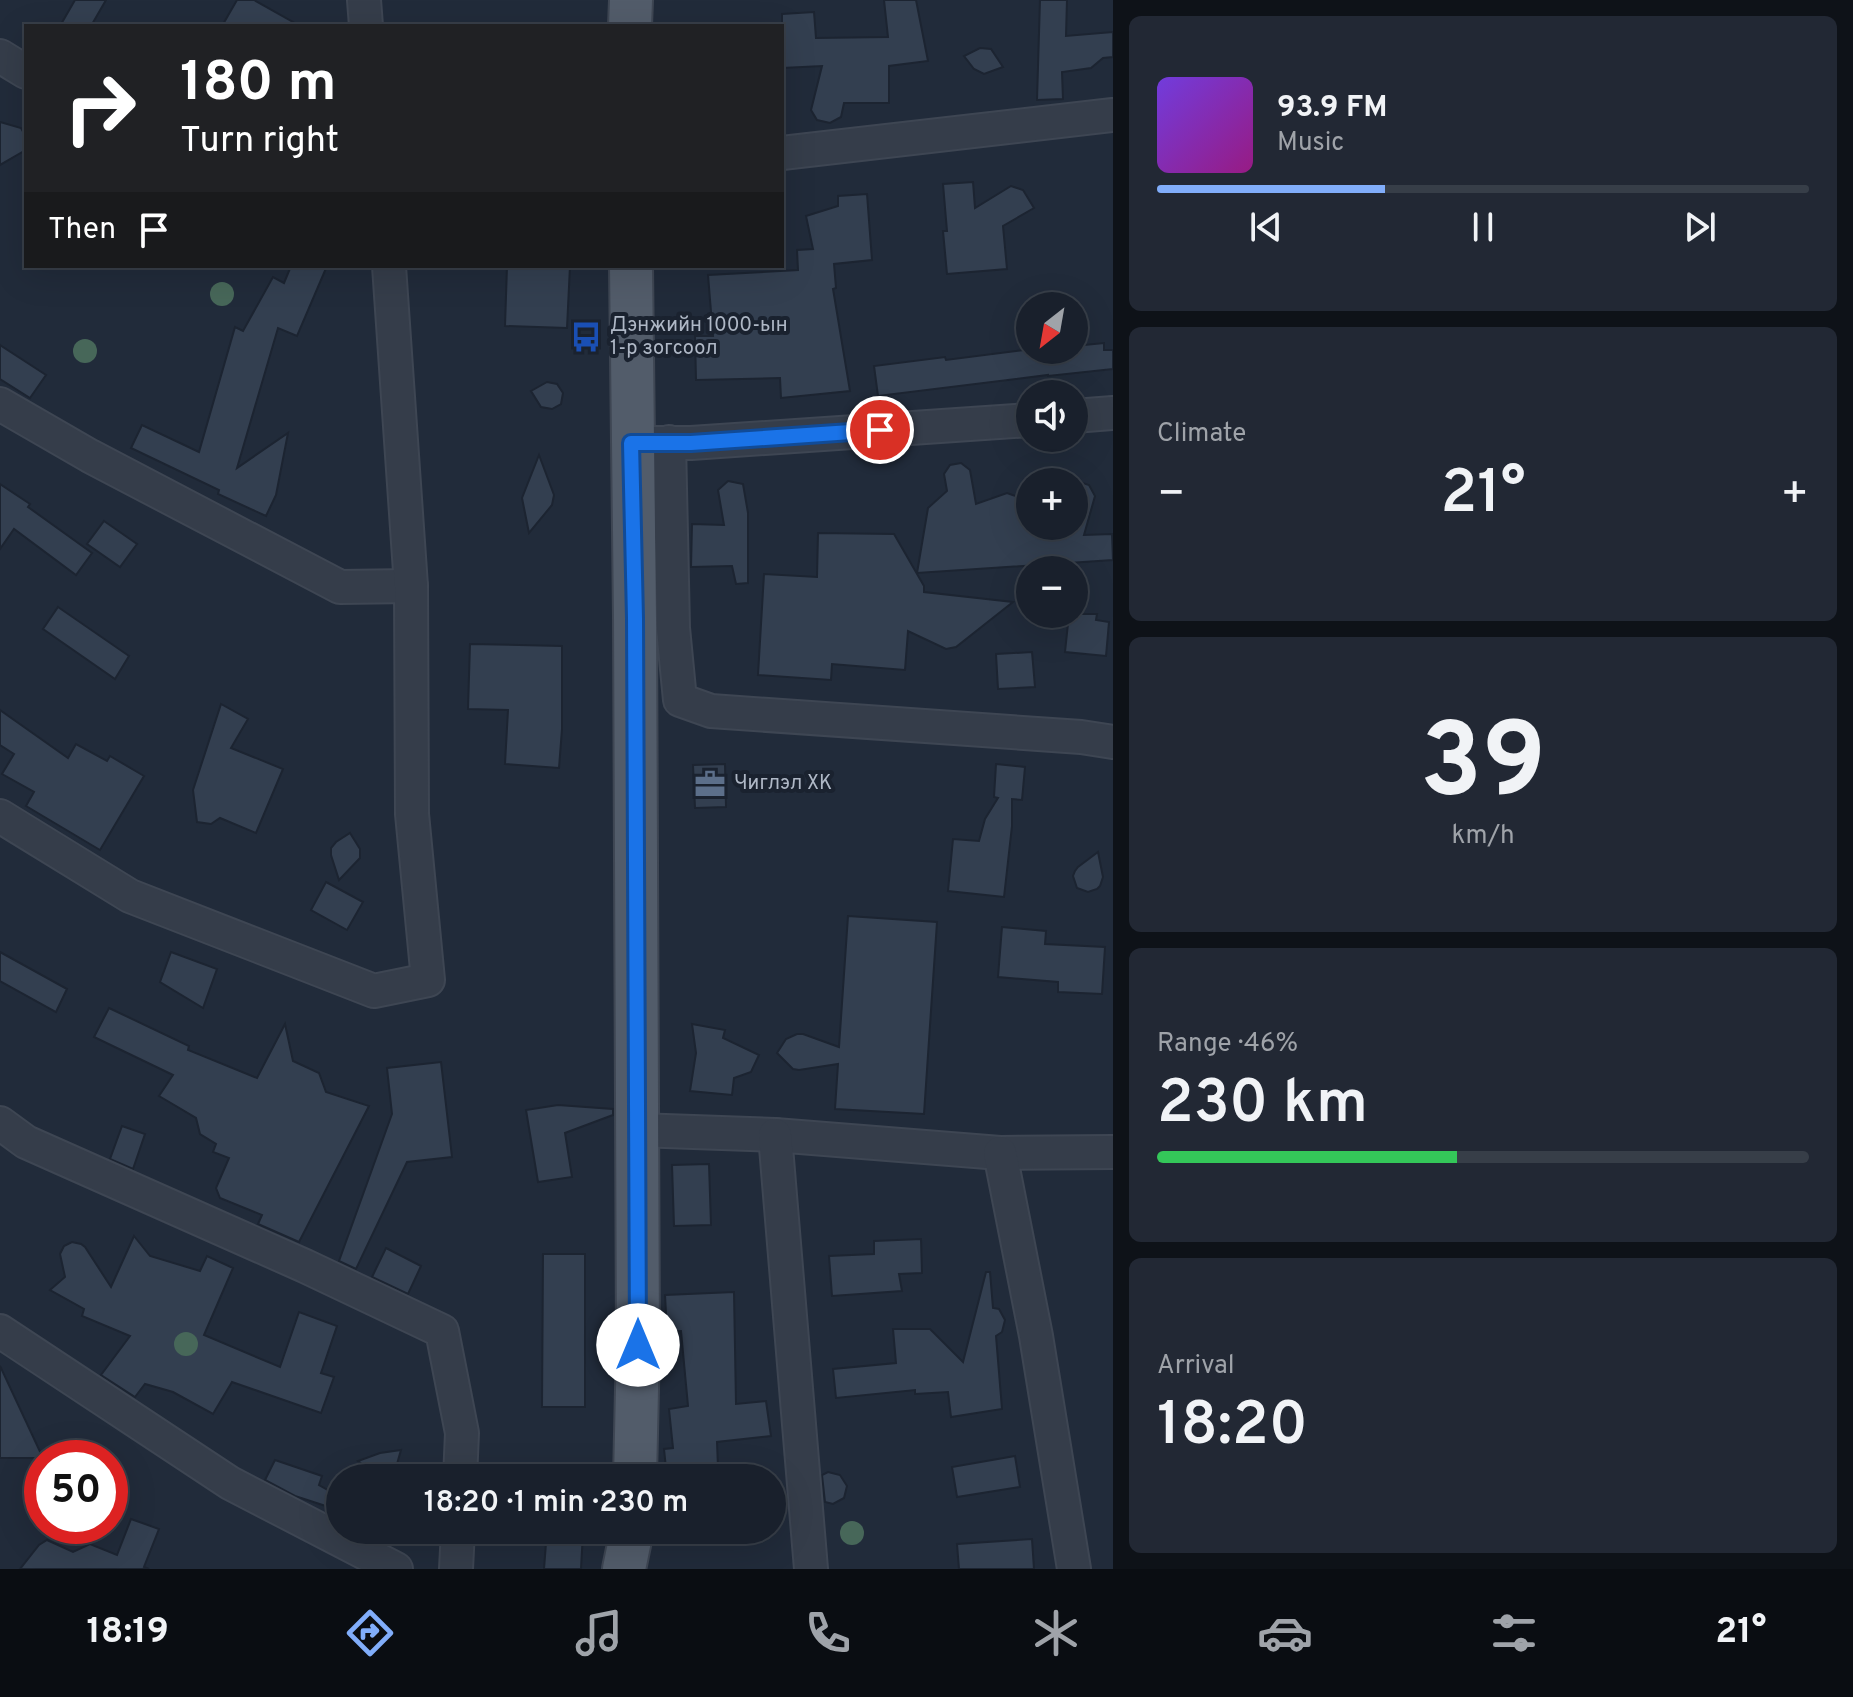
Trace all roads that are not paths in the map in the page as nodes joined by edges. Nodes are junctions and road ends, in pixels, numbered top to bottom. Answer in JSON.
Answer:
{"nodes":[{"id":1,"x":364,"y":0,"type":"edge"},
{"id":2,"x":631,"y":0,"type":"edge"},
{"id":3,"x":366,"y":24,"type":"edge"},
{"id":4,"x":630,"y":24,"type":"edge"},
{"id":5,"x":0,"y":56,"type":"edge"},
{"id":6,"x":24,"y":71,"type":"edge"},
{"id":7,"x":1113,"y":115,"type":"edge"},
{"id":8,"x":784,"y":153,"type":"edge"},
{"id":9,"x":389,"y":268,"type":"edge"},
{"id":10,"x":631,"y":268,"type":"edge"},
{"id":11,"x":0,"y":404,"type":"edge"},
{"id":12,"x":1113,"y":413,"type":"edge"},
{"id":13,"x":1088,"y":415,"type":"edge"},
{"id":14,"x":1016,"y":421,"type":"edge"},
{"id":15,"x":650,"y":443,"type":"junction"},
{"id":16,"x":411,"y":586,"type":"junction"},
{"id":17,"x":1113,"y":742,"type":"edge"},
{"id":18,"x":0,"y":816,"type":"edge"},
{"id":19,"x":0,"y":1123,"type":"edge"},
{"id":20,"x":637,"y":1130,"type":"junction"},
{"id":21,"x":775,"y":1135,"type":"junction"},
{"id":22,"x":1113,"y":1152,"type":"edge"},
{"id":23,"x":1000,"y":1153,"type":"junction"},
{"id":24,"x":0,"y":1331,"type":"edge"},
{"id":25,"x":461,"y":1464,"type":"edge"},
{"id":26,"x":635,"y":1464,"type":"edge"},
{"id":27,"x":457,"y":1544,"type":"edge"},
{"id":28,"x":629,"y":1544,"type":"edge"},
{"id":29,"x":396,"y":1569,"type":"edge"},
{"id":30,"x":456,"y":1569,"type":"edge"},
{"id":31,"x":624,"y":1569,"type":"edge"},
{"id":32,"x":811,"y":1569,"type":"edge"},
{"id":33,"x":1074,"y":1569,"type":"edge"}],
"edges":[{"from":1,"to":3,"type":"street"},
{"from":2,"to":4,"type":"main road"},
{"from":5,"to":6,"type":"street"},
{"from":7,"to":8,"type":"street"},
{"from":9,"to":16,"type":"street"},
{"from":10,"to":15,"type":"main road"},
{"from":11,"to":16,"type":"street"},
{"from":12,"to":13,"type":"street"},
{"from":14,"to":15,"type":"street"},
{"from":15,"to":17,"type":"street"},
{"from":15,"to":20,"type":"main road"},
{"from":16,"to":18,"type":"street"},
{"from":19,"to":25,"type":"street"},
{"from":20,"to":21,"type":"street"},
{"from":20,"to":26,"type":"main road"},
{"from":21,"to":23,"type":"street"},
{"from":21,"to":32,"type":"street"},
{"from":22,"to":23,"type":"street"},
{"from":23,"to":33,"type":"street"},
{"from":24,"to":29,"type":"street"},
{"from":27,"to":30,"type":"street"},
{"from":28,"to":31,"type":"main road"}]}
